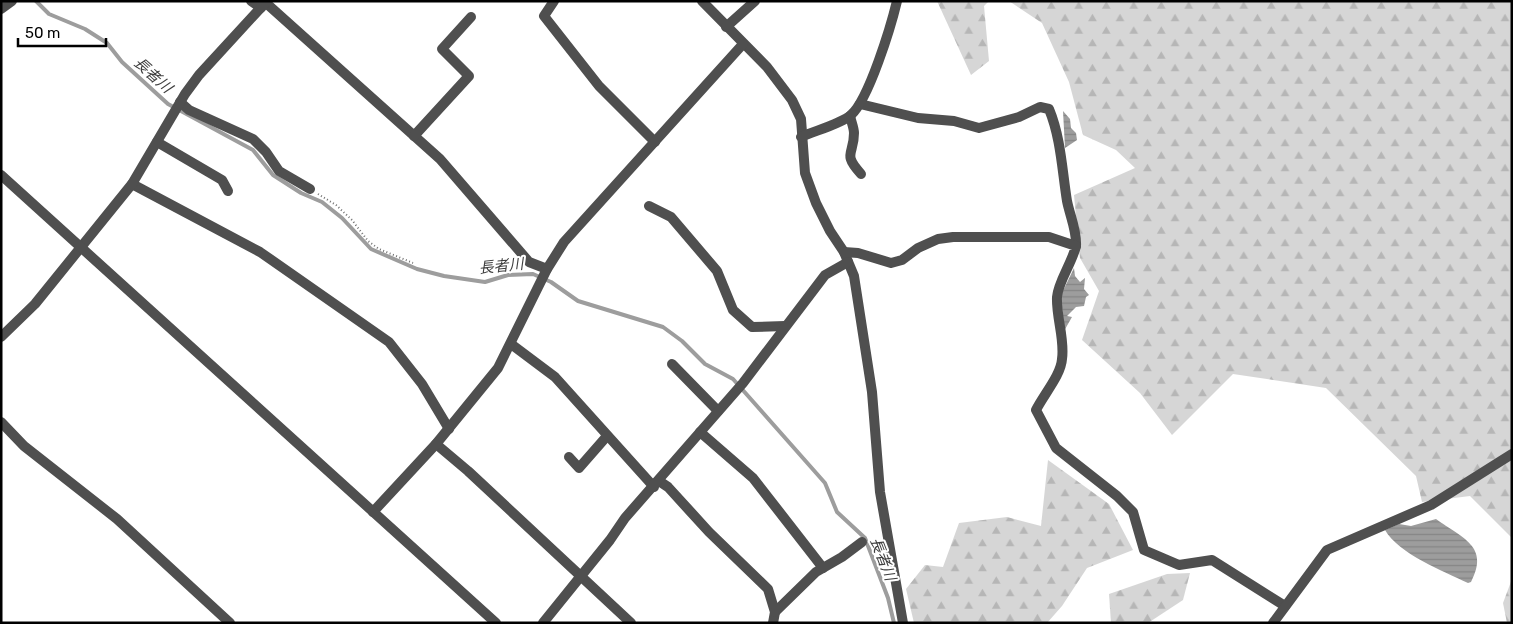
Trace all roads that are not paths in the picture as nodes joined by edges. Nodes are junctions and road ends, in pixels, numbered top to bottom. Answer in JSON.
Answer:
{"nodes":[{"id":1,"x":12,"y":1,"type":"edge"},
{"id":2,"x":251,"y":1,"type":"edge"},
{"id":3,"x":554,"y":1,"type":"edge"},
{"id":4,"x":702,"y":1,"type":"edge"},
{"id":5,"x":754,"y":1,"type":"edge"},
{"id":6,"x":897,"y":1,"type":"edge"},
{"id":7,"x":265,"y":4,"type":"edge"},
{"id":8,"x":1,"y":9,"type":"edge"},
{"id":9,"x":471,"y":17,"type":"dead end"},
{"id":10,"x":726,"y":27,"type":"junction"},
{"id":11,"x":742,"y":44,"type":"junction"},
{"id":12,"x":179,"y":103,"type":"junction"},
{"id":13,"x":860,"y":104,"type":"junction"},
{"id":14,"x":850,"y":116,"type":"junction"},
{"id":15,"x":414,"y":136,"type":"junction"},
{"id":16,"x":801,"y":137,"type":"junction"},
{"id":17,"x":157,"y":142,"type":"junction"},
{"id":18,"x":654,"y":142,"type":"junction"},
{"id":19,"x":861,"y":174,"type":"dead end"},
{"id":20,"x":1,"y":175,"type":"edge"},
{"id":21,"x":132,"y":184,"type":"junction"},
{"id":22,"x":310,"y":189,"type":"road end"},
{"id":23,"x":228,"y":191,"type":"dead end"},
{"id":24,"x":650,"y":206,"type":"dead end"},
{"id":25,"x":80,"y":246,"type":"junction"},
{"id":26,"x":1076,"y":246,"type":"junction"},
{"id":27,"x":846,"y":257,"type":"junction"},
{"id":28,"x":546,"y":271,"type":"junction"},
{"id":29,"x":785,"y":326,"type":"junction"},
{"id":30,"x":2,"y":335,"type":"edge"},
{"id":31,"x":511,"y":344,"type":"junction"},
{"id":32,"x":672,"y":364,"type":"dead end"},
{"id":33,"x":718,"y":411,"type":"junction"},
{"id":34,"x":1,"y":422,"type":"edge"},
{"id":35,"x":449,"y":429,"type":"junction"},
{"id":36,"x":700,"y":432,"type":"junction"},
{"id":37,"x":607,"y":436,"type":"junction"},
{"id":38,"x":436,"y":444,"type":"junction"},
{"id":39,"x":1512,"y":454,"type":"edge"},
{"id":40,"x":569,"y":457,"type":"dead end"},
{"id":41,"x":657,"y":484,"type":"junction"},
{"id":42,"x":373,"y":512,"type":"junction"},
{"id":43,"x":862,"y":542,"type":"dead end"},
{"id":44,"x":823,"y":568,"type":"junction"},
{"id":45,"x":581,"y":576,"type":"junction"},
{"id":46,"x":1285,"y":606,"type":"junction"},
{"id":47,"x":775,"y":612,"type":"junction"},
{"id":48,"x":230,"y":623,"type":"edge"},
{"id":49,"x":496,"y":623,"type":"edge"},
{"id":50,"x":543,"y":623,"type":"edge"},
{"id":51,"x":631,"y":623,"type":"edge"},
{"id":52,"x":773,"y":623,"type":"edge"},
{"id":53,"x":903,"y":623,"type":"edge"},
{"id":54,"x":1273,"y":623,"type":"edge"}],
"edges":[{"from":1,"to":8,"type":"street"},
{"from":2,"to":7,"type":"street"},
{"from":3,"to":18,"type":"street"},
{"from":4,"to":10,"type":"street"},
{"from":5,"to":10,"type":"street"},
{"from":6,"to":13,"type":"street"},
{"from":7,"to":12,"type":"street"},
{"from":7,"to":15,"type":"street"},
{"from":9,"to":15,"type":"street"},
{"from":10,"to":11,"type":"street"},
{"from":11,"to":16,"type":"street"},
{"from":11,"to":18,"type":"street"},
{"from":12,"to":17,"type":"street"},
{"from":12,"to":22,"type":"street"},
{"from":13,"to":14,"type":"street"},
{"from":13,"to":26,"type":"street"},
{"from":14,"to":16,"type":"street"},
{"from":14,"to":19,"type":"street"},
{"from":15,"to":28,"type":"street"},
{"from":16,"to":27,"type":"street"},
{"from":17,"to":21,"type":"street"},
{"from":17,"to":23,"type":"street"},
{"from":18,"to":28,"type":"street"},
{"from":20,"to":25,"type":"street"},
{"from":21,"to":25,"type":"street"},
{"from":21,"to":35,"type":"street"},
{"from":24,"to":29,"type":"street"},
{"from":25,"to":30,"type":"street"},
{"from":25,"to":42,"type":"street"},
{"from":26,"to":27,"type":"street"},
{"from":26,"to":46,"type":"street"},
{"from":27,"to":29,"type":"street"},
{"from":27,"to":53,"type":"street"},
{"from":28,"to":31,"type":"street"},
{"from":29,"to":33,"type":"street"},
{"from":31,"to":35,"type":"street"},
{"from":31,"to":37,"type":"street"},
{"from":32,"to":33,"type":"street"},
{"from":33,"to":36,"type":"street"},
{"from":34,"to":48,"type":"street"},
{"from":35,"to":38,"type":"street"},
{"from":36,"to":41,"type":"street"},
{"from":36,"to":44,"type":"street"},
{"from":37,"to":40,"type":"street"},
{"from":37,"to":41,"type":"street"},
{"from":38,"to":42,"type":"street"},
{"from":38,"to":45,"type":"street"},
{"from":39,"to":46,"type":"street"},
{"from":41,"to":45,"type":"street"},
{"from":41,"to":47,"type":"street"},
{"from":42,"to":49,"type":"street"},
{"from":43,"to":44,"type":"street"},
{"from":44,"to":47,"type":"street"},
{"from":45,"to":50,"type":"street"},
{"from":45,"to":51,"type":"street"},
{"from":46,"to":54,"type":"street"},
{"from":47,"to":52,"type":"street"}]}
